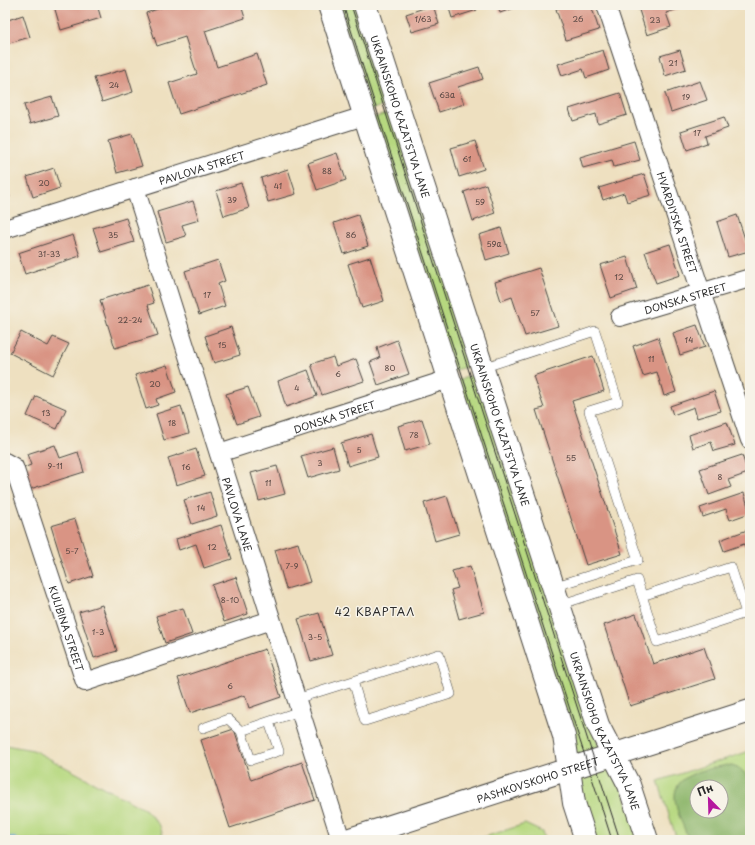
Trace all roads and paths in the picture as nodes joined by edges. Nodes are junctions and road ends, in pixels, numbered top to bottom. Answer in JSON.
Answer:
{"nodes":[{"id":1,"x":329,"y":5,"type":"edge"},
{"id":2,"x":365,"y":5,"type":"edge"},
{"id":3,"x":606,"y":5,"type":"edge"},
{"id":4,"x":397,"y":105,"type":"junction"},
{"id":5,"x":364,"y":116,"type":"junction"},
{"id":6,"x":135,"y":188,"type":"junction"},
{"id":7,"x":5,"y":229,"type":"edge"},
{"id":8,"x":750,"y":278,"type":"edge"},
{"id":9,"x":703,"y":293,"type":"junction"},
{"id":10,"x":620,"y":317,"type":"dead end"},
{"id":11,"x":482,"y":368,"type":"junction"},
{"id":12,"x":449,"y":378,"type":"junction"},
{"id":13,"x":750,"y":440,"type":"edge"},
{"id":14,"x":219,"y":454,"type":"junction"},
{"id":15,"x":5,"y":462,"type":"edge"},
{"id":16,"x":556,"y":596,"type":"junction"},
{"id":17,"x":642,"y":596,"type":"junction"},
{"id":18,"x":271,"y":620,"type":"junction"},
{"id":19,"x":353,"y":681,"type":"junction"},
{"id":20,"x":298,"y":705,"type":"junction"},
{"id":21,"x":750,"y":710,"type":"edge"},
{"id":22,"x":269,"y":722,"type":"junction"},
{"id":23,"x":203,"y":728,"type":"dead end"},
{"id":24,"x":241,"y":731,"type":"junction"},
{"id":25,"x":612,"y":755,"type":"junction"},
{"id":26,"x":569,"y":769,"type":"junction"},
{"id":27,"x":341,"y":840,"type":"edge"},
{"id":28,"x":347,"y":840,"type":"edge"},
{"id":29,"x":586,"y":840,"type":"edge"},
{"id":30,"x":647,"y":840,"type":"edge"}],
"edges":[{"from":1,"to":5,"type":"street"},
{"from":2,"to":4,"type":"street","name":"UKRAINSKOHO KAZATSTVA LANE"},
{"from":3,"to":9,"type":"street","name":"HVARDIYSKA STREET"},
{"from":4,"to":5,"type":"street","name":"PAVLOVA STREET"},
{"from":4,"to":11,"type":"street","name":"UKRAINSKOHO KAZATSTVA LANE"},
{"from":5,"to":6,"type":"street","name":"PAVLOVA STREET"},
{"from":5,"to":12,"type":"street"},
{"from":6,"to":7,"type":"street","name":"PAVLOVA STREET"},
{"from":6,"to":14,"type":"street","name":"PAVLOVA LANE"},
{"from":8,"to":9,"type":"street","name":"DONSKA STREET"},
{"from":9,"to":10,"type":"street","name":"DONSKA STREET"},
{"from":9,"to":13,"type":"street","name":"HVARDIYSKA STREET"},
{"from":11,"to":16,"type":"street","name":"UKRAINSKOHO KAZATSTVA LANE"},
{"from":11,"to":16,"type":"lane"},
{"from":12,"to":14,"type":"street","name":"DONSKA STREET"},
{"from":12,"to":26,"type":"street"},
{"from":14,"to":18,"type":"street","name":"PAVLOVA LANE"},
{"from":15,"to":18,"type":"street","name":"KULIBINA STREET"},
{"from":16,"to":17,"type":"lane"},
{"from":16,"to":25,"type":"street","name":"UKRAINSKOHO KAZATSTVA LANE"},
{"from":17,"to":17,"type":"lane"},
{"from":18,"to":20,"type":"street","name":"PAVLOVA LANE"},
{"from":19,"to":19,"type":"lane"},
{"from":19,"to":20,"type":"lane"},
{"from":20,"to":22,"type":"lane"},
{"from":20,"to":27,"type":"street","name":"PAVLOVA LANE"},
{"from":21,"to":25,"type":"street","name":"PASHKOVSKOHO STREET"},
{"from":22,"to":24,"type":"lane"},
{"from":22,"to":24,"type":"lane"},
{"from":23,"to":24,"type":"lane"},
{"from":25,"to":26,"type":"street","name":"PASHKOVSKOHO STREET"},
{"from":25,"to":30,"type":"street","name":"UKRAINSKOHO KAZATSTVA LANE"},
{"from":26,"to":28,"type":"street","name":"PASHKOVSKOHO STREET"},
{"from":26,"to":29,"type":"street"}]}
